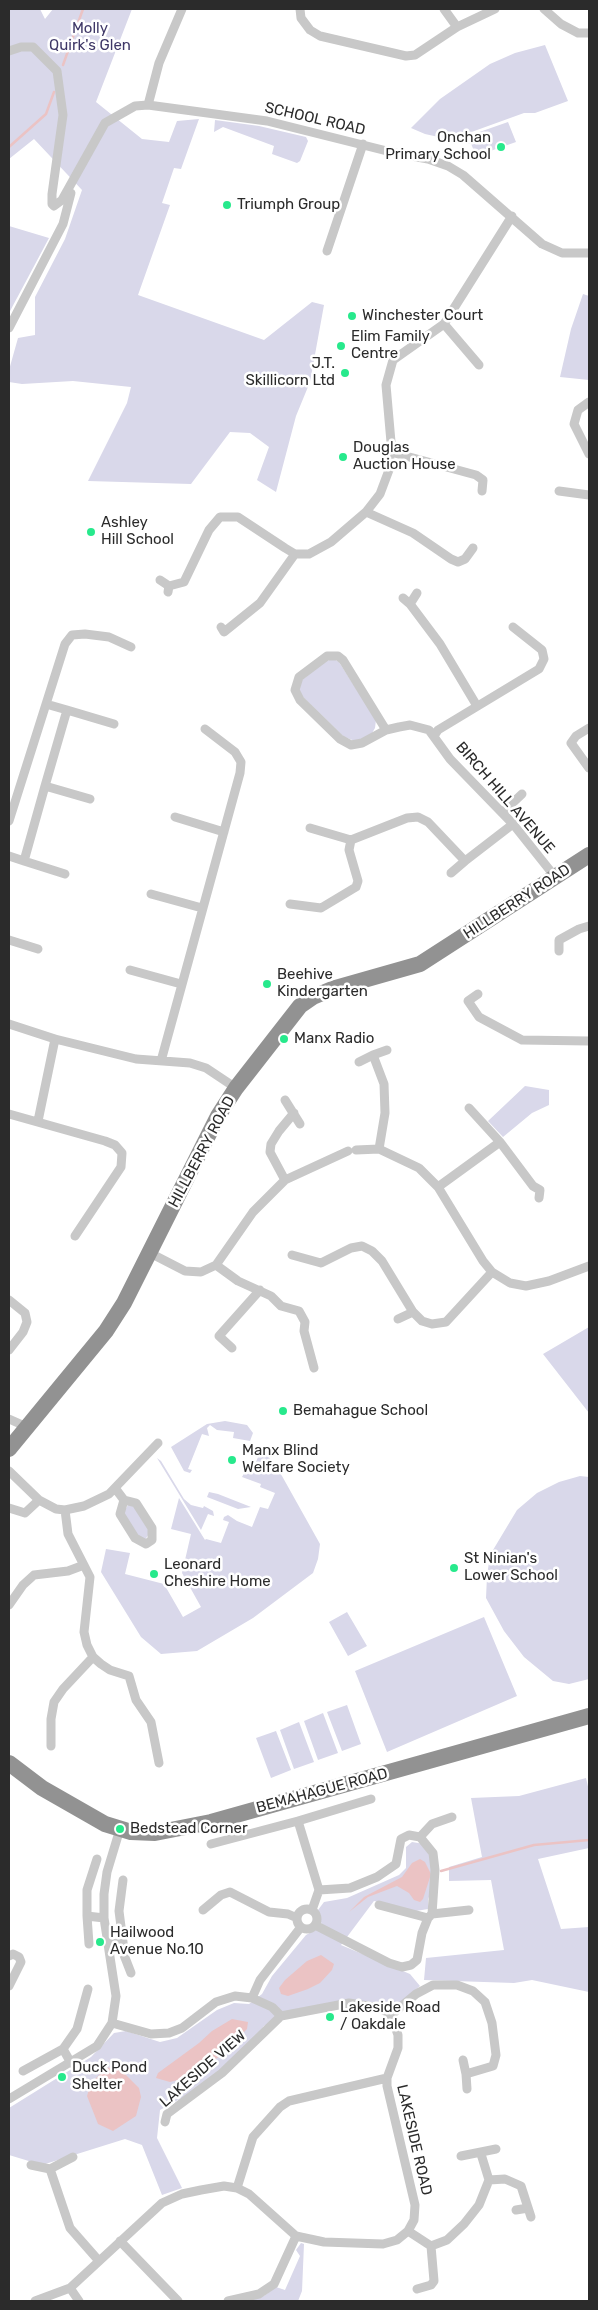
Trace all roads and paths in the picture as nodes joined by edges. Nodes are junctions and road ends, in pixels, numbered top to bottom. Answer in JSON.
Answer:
{"nodes":[{"id":1,"x":182,"y":9,"type":"edge"},
{"id":2,"x":300,"y":9,"type":"edge"},
{"id":3,"x":444,"y":9,"type":"edge"},
{"id":4,"x":495,"y":9,"type":"edge"},
{"id":5,"x":544,"y":9,"type":"edge"},
{"id":6,"x":457,"y":27,"type":"junction"},
{"id":7,"x":589,"y":33,"type":"edge"},
{"id":8,"x":9,"y":51,"type":"edge"},
{"id":9,"x":148,"y":105,"type":"junction"},
{"id":10,"x":363,"y":144,"type":"junction"},
{"id":11,"x":73,"y":183,"type":"junction"},
{"id":12,"x":512,"y":216,"type":"junction"},
{"id":13,"x":327,"y":251,"type":"dead end"},
{"id":14,"x":589,"y":253,"type":"edge"},
{"id":15,"x":444,"y":324,"type":"junction"},
{"id":16,"x":9,"y":328,"type":"edge"},
{"id":17,"x":479,"y":365,"type":"dead end"},
{"id":18,"x":589,"y":402,"type":"edge"},
{"id":19,"x":390,"y":452,"type":"junction"},
{"id":20,"x":589,"y":454,"type":"edge"},
{"id":21,"x":482,"y":491,"type":"dead end"},
{"id":22,"x":559,"y":491,"type":"dead end"},
{"id":23,"x":589,"y":495,"type":"edge"},
{"id":24,"x":363,"y":515,"type":"junction"},
{"id":25,"x":473,"y":548,"type":"dead end"},
{"id":26,"x":295,"y":554,"type":"junction"},
{"id":27,"x":160,"y":580,"type":"dead end"},
{"id":28,"x":417,"y":593,"type":"dead end"},
{"id":29,"x":221,"y":627,"type":"dead end"},
{"id":30,"x":513,"y":627,"type":"dead end"},
{"id":31,"x":131,"y":647,"type":"dead end"},
{"id":32,"x":46,"y":704,"type":"junction"},
{"id":33,"x":477,"y":706,"type":"junction"},
{"id":34,"x":67,"y":710,"type":"junction"},
{"id":35,"x":114,"y":724,"type":"dead end"},
{"id":36,"x":205,"y":728,"type":"dead end"},
{"id":37,"x":589,"y":728,"type":"edge"},
{"id":38,"x":386,"y":730,"type":"junction"},
{"id":39,"x":434,"y":736,"type":"junction"},
{"id":40,"x":589,"y":768,"type":"edge"},
{"id":41,"x":45,"y":786,"type":"junction"},
{"id":42,"x":522,"y":794,"type":"dead end"},
{"id":43,"x":90,"y":799,"type":"dead end"},
{"id":44,"x":502,"y":813,"type":"junction"},
{"id":45,"x":175,"y":817,"type":"dead end"},
{"id":46,"x":9,"y":821,"type":"edge"},
{"id":47,"x":513,"y":824,"type":"junction"},
{"id":48,"x":310,"y":828,"type":"dead end"},
{"id":49,"x":224,"y":832,"type":"junction"},
{"id":50,"x":351,"y":840,"type":"junction"},
{"id":51,"x":589,"y":855,"type":"edge"},
{"id":52,"x":9,"y":856,"type":"edge"},
{"id":53,"x":24,"y":860,"type":"junction"},
{"id":54,"x":466,"y":861,"type":"junction"},
{"id":55,"x":451,"y":873,"type":"dead end"},
{"id":56,"x":66,"y":874,"type":"dead end"},
{"id":57,"x":556,"y":878,"type":"junction"},
{"id":58,"x":151,"y":894,"type":"dead end"},
{"id":59,"x":290,"y":904,"type":"dead end"},
{"id":60,"x":202,"y":908,"type":"junction"},
{"id":61,"x":589,"y":926,"type":"edge"},
{"id":62,"x":9,"y":940,"type":"edge"},
{"id":63,"x":38,"y":949,"type":"dead end"},
{"id":64,"x":559,"y":951,"type":"dead end"},
{"id":65,"x":130,"y":970,"type":"dead end"},
{"id":66,"x":181,"y":984,"type":"junction"},
{"id":67,"x":478,"y":994,"type":"dead end"},
{"id":68,"x":9,"y":1024,"type":"edge"},
{"id":69,"x":55,"y":1038,"type":"junction"},
{"id":70,"x":589,"y":1041,"type":"edge"},
{"id":71,"x":387,"y":1050,"type":"dead end"},
{"id":72,"x":373,"y":1055,"type":"junction"},
{"id":73,"x":161,"y":1061,"type":"junction"},
{"id":74,"x":358,"y":1062,"type":"dead end"},
{"id":75,"x":236,"y":1088,"type":"junction"},
{"id":76,"x":285,"y":1100,"type":"dead end"},
{"id":77,"x":469,"y":1108,"type":"dead end"},
{"id":78,"x":294,"y":1113,"type":"junction"},
{"id":79,"x":9,"y":1114,"type":"edge"},
{"id":80,"x":38,"y":1122,"type":"junction"},
{"id":81,"x":300,"y":1124,"type":"dead end"},
{"id":82,"x":500,"y":1142,"type":"junction"},
{"id":83,"x":379,"y":1149,"type":"junction"},
{"id":84,"x":285,"y":1180,"type":"junction"},
{"id":85,"x":438,"y":1187,"type":"junction"},
{"id":86,"x":539,"y":1198,"type":"dead end"},
{"id":87,"x":75,"y":1236,"type":"dead end"},
{"id":88,"x":150,"y":1253,"type":"junction"},
{"id":89,"x":292,"y":1256,"type":"dead end"},
{"id":90,"x":216,"y":1265,"type":"junction"},
{"id":91,"x":589,"y":1266,"type":"edge"},
{"id":92,"x":492,"y":1272,"type":"junction"},
{"id":93,"x":260,"y":1290,"type":"junction"},
{"id":94,"x":9,"y":1300,"type":"edge"},
{"id":95,"x":413,"y":1312,"type":"junction"},
{"id":96,"x":398,"y":1319,"type":"dead end"},
{"id":97,"x":232,"y":1348,"type":"dead end"},
{"id":98,"x":9,"y":1350,"type":"edge"},
{"id":99,"x":314,"y":1368,"type":"dead end"},
{"id":100,"x":9,"y":1419,"type":"edge"},
{"id":101,"x":27,"y":1427,"type":"junction"},
{"id":102,"x":158,"y":1443,"type":"dead end"},
{"id":103,"x":9,"y":1450,"type":"edge"},
{"id":104,"x":9,"y":1471,"type":"edge"},
{"id":105,"x":115,"y":1488,"type":"junction"},
{"id":106,"x":39,"y":1500,"type":"junction"},
{"id":107,"x":124,"y":1500,"type":"junction"},
{"id":108,"x":9,"y":1508,"type":"edge"},
{"id":109,"x":65,"y":1510,"type":"junction"},
{"id":110,"x":84,"y":1564,"type":"junction"},
{"id":111,"x":9,"y":1605,"type":"edge"},
{"id":112,"x":93,"y":1658,"type":"junction"},
{"id":113,"x":589,"y":1716,"type":"edge"},
{"id":114,"x":51,"y":1746,"type":"dead end"},
{"id":115,"x":9,"y":1763,"type":"edge"},
{"id":116,"x":159,"y":1763,"type":"dead end"},
{"id":117,"x":366,"y":1798,"type":"dead end"},
{"id":118,"x":452,"y":1817,"type":"dead end"},
{"id":119,"x":298,"y":1821,"type":"junction"},
{"id":120,"x":120,"y":1829,"type":"junction"},
{"id":121,"x":420,"y":1837,"type":"junction"},
{"id":122,"x":215,"y":1841,"type":"dead end"},
{"id":123,"x":97,"y":1859,"type":"dead end"},
{"id":124,"x":123,"y":1880,"type":"dead end"},
{"id":125,"x":319,"y":1890,"type":"junction"},
{"id":126,"x":378,"y":1905,"type":"dead end"},
{"id":127,"x":203,"y":1910,"type":"dead end"},
{"id":128,"x":312,"y":1910,"type":"junction"},
{"id":129,"x":469,"y":1910,"type":"dead end"},
{"id":130,"x":87,"y":1916,"type":"junction"},
{"id":131,"x":430,"y":1916,"type":"junction"},
{"id":132,"x":104,"y":1918,"type":"junction"},
{"id":133,"x":297,"y":1918,"type":"junction"},
{"id":134,"x":315,"y":1925,"type":"junction"},
{"id":135,"x":301,"y":1927,"type":"junction"},
{"id":136,"x":124,"y":1942,"type":"junction"},
{"id":137,"x":89,"y":1944,"type":"dead end"},
{"id":138,"x":108,"y":1945,"type":"junction"},
{"id":139,"x":9,"y":1956,"type":"edge"},
{"id":140,"x":131,"y":1973,"type":"dead end"},
{"id":141,"x":9,"y":1986,"type":"edge"},
{"id":142,"x":88,"y":1989,"type":"dead end"},
{"id":143,"x":252,"y":1998,"type":"junction"},
{"id":144,"x":391,"y":2015,"type":"junction"},
{"id":145,"x":281,"y":2016,"type":"junction"},
{"id":146,"x":112,"y":2023,"type":"junction"},
{"id":147,"x":63,"y":2049,"type":"junction"},
{"id":148,"x":463,"y":2060,"type":"dead end"},
{"id":149,"x":71,"y":2063,"type":"junction"},
{"id":150,"x":23,"y":2071,"type":"dead end"},
{"id":151,"x":466,"y":2074,"type":"junction"},
{"id":152,"x":387,"y":2078,"type":"junction"},
{"id":153,"x":467,"y":2089,"type":"dead end"},
{"id":154,"x":9,"y":2099,"type":"edge"},
{"id":155,"x":165,"y":2122,"type":"dead end"},
{"id":156,"x":496,"y":2149,"type":"dead end"},
{"id":157,"x":480,"y":2154,"type":"junction"},
{"id":158,"x":461,"y":2156,"type":"dead end"},
{"id":159,"x":73,"y":2158,"type":"dead end"},
{"id":160,"x":31,"y":2165,"type":"dead end"},
{"id":161,"x":50,"y":2169,"type":"junction"},
{"id":162,"x":489,"y":2180,"type":"junction"},
{"id":163,"x":237,"y":2188,"type":"junction"},
{"id":164,"x":516,"y":2210,"type":"dead end"},
{"id":165,"x":408,"y":2231,"type":"junction"},
{"id":166,"x":296,"y":2236,"type":"junction"},
{"id":167,"x":120,"y":2241,"type":"junction"},
{"id":168,"x":431,"y":2246,"type":"junction"},
{"id":169,"x":99,"y":2261,"type":"junction"},
{"id":170,"x":70,"y":2288,"type":"junction"},
{"id":171,"x":417,"y":2289,"type":"dead end"},
{"id":172,"x":35,"y":2301,"type":"edge"},
{"id":173,"x":79,"y":2301,"type":"edge"},
{"id":174,"x":178,"y":2301,"type":"edge"},
{"id":175,"x":228,"y":2301,"type":"edge"}],
"edges":[{"from":1,"to":9,"type":"street"},
{"from":2,"to":6,"type":"street"},
{"from":3,"to":6,"type":"street"},
{"from":4,"to":6,"type":"street"},
{"from":5,"to":7,"type":"street"},
{"from":8,"to":11,"type":"street"},
{"from":9,"to":10,"type":"street","name":"SCHOOL ROAD"},
{"from":9,"to":11,"type":"street","name":"SCHOOL ROAD"},
{"from":10,"to":12,"type":"street","name":"SCHOOL ROAD"},
{"from":10,"to":13,"type":"street"},
{"from":11,"to":16,"type":"street"},
{"from":12,"to":14,"type":"street","name":"SCHOOL ROAD"},
{"from":12,"to":15,"type":"street"},
{"from":15,"to":17,"type":"street"},
{"from":15,"to":19,"type":"street"},
{"from":18,"to":20,"type":"street"},
{"from":19,"to":21,"type":"street"},
{"from":19,"to":24,"type":"street"},
{"from":22,"to":23,"type":"street"},
{"from":24,"to":25,"type":"street"},
{"from":24,"to":26,"type":"street"},
{"from":26,"to":27,"type":"street"},
{"from":26,"to":29,"type":"street"},
{"from":28,"to":33,"type":"street"},
{"from":30,"to":33,"type":"street","name":"BIRCH HILL AVENUE"},
{"from":31,"to":32,"type":"street"},
{"from":32,"to":34,"type":"street"},
{"from":32,"to":46,"type":"street"},
{"from":33,"to":39,"type":"street","name":"BIRCH HILL AVENUE"},
{"from":34,"to":35,"type":"street"},
{"from":34,"to":41,"type":"street"},
{"from":36,"to":49,"type":"street"},
{"from":37,"to":40,"type":"street"},
{"from":38,"to":38,"type":"street","name":"BIRCH HILL AVENUE"},
{"from":38,"to":39,"type":"street","name":"BIRCH HILL AVENUE"},
{"from":39,"to":44,"type":"street","name":"BIRCH HILL AVENUE"},
{"from":41,"to":43,"type":"street"},
{"from":41,"to":53,"type":"street"},
{"from":42,"to":44,"type":"street"},
{"from":44,"to":47,"type":"street","name":"BIRCH HILL AVENUE"},
{"from":45,"to":49,"type":"street"},
{"from":47,"to":54,"type":"street"},
{"from":47,"to":57,"type":"street","name":"BIRCH HILL AVENUE"},
{"from":48,"to":50,"type":"street"},
{"from":49,"to":60,"type":"street"},
{"from":50,"to":54,"type":"street"},
{"from":50,"to":59,"type":"street"},
{"from":51,"to":57,"type":"highway","name":"HILLBERRY ROAD"},
{"from":52,"to":53,"type":"street"},
{"from":53,"to":56,"type":"street"},
{"from":54,"to":55,"type":"street"},
{"from":57,"to":75,"type":"highway","name":"HILLBERRY ROAD"},
{"from":58,"to":60,"type":"street"},
{"from":60,"to":66,"type":"street"},
{"from":61,"to":64,"type":"street"},
{"from":62,"to":63,"type":"street"},
{"from":65,"to":66,"type":"street"},
{"from":66,"to":73,"type":"street"},
{"from":67,"to":70,"type":"street"},
{"from":68,"to":69,"type":"street"},
{"from":69,"to":73,"type":"street"},
{"from":69,"to":80,"type":"street"},
{"from":71,"to":72,"type":"street"},
{"from":72,"to":74,"type":"street"},
{"from":72,"to":83,"type":"street"},
{"from":73,"to":75,"type":"street"},
{"from":75,"to":88,"type":"highway","name":"HILLBERRY ROAD"},
{"from":76,"to":78,"type":"street"},
{"from":77,"to":82,"type":"street"},
{"from":78,"to":81,"type":"street"},
{"from":78,"to":84,"type":"street"},
{"from":79,"to":80,"type":"street"},
{"from":80,"to":87,"type":"street"},
{"from":82,"to":85,"type":"street"},
{"from":82,"to":86,"type":"street"},
{"from":83,"to":84,"type":"street"},
{"from":83,"to":85,"type":"street"},
{"from":84,"to":90,"type":"street"},
{"from":85,"to":92,"type":"street"},
{"from":88,"to":90,"type":"street"},
{"from":88,"to":101,"type":"highway","name":"HILLBERRY ROAD"},
{"from":89,"to":95,"type":"street"},
{"from":90,"to":93,"type":"street"},
{"from":91,"to":92,"type":"street"},
{"from":92,"to":95,"type":"street"},
{"from":93,"to":97,"type":"street"},
{"from":93,"to":99,"type":"street"},
{"from":94,"to":98,"type":"street"},
{"from":95,"to":96,"type":"street"},
{"from":100,"to":101,"type":"street"},
{"from":101,"to":103,"type":"highway","name":"HILLBERRY ROAD"},
{"from":102,"to":105,"type":"street"},
{"from":104,"to":106,"type":"street"},
{"from":105,"to":107,"type":"street"},
{"from":105,"to":109,"type":"street"},
{"from":106,"to":108,"type":"street"},
{"from":106,"to":109,"type":"street"},
{"from":107,"to":107,"type":"street"},
{"from":109,"to":110,"type":"street"},
{"from":110,"to":111,"type":"street"},
{"from":110,"to":112,"type":"street"},
{"from":112,"to":114,"type":"street"},
{"from":112,"to":116,"type":"street"},
{"from":113,"to":120,"type":"highway","name":"BEMAHAGUE ROAD"},
{"from":115,"to":120,"type":"highway","name":"BEMAHAGUE ROAD"},
{"from":117,"to":119,"type":"street"},
{"from":118,"to":121,"type":"street"},
{"from":119,"to":122,"type":"street"},
{"from":119,"to":125,"type":"street"},
{"from":120,"to":132,"type":"street"},
{"from":121,"to":125,"type":"street"},
{"from":121,"to":131,"type":"street"},
{"from":123,"to":130,"type":"street"},
{"from":124,"to":136,"type":"street"},
{"from":125,"to":128,"type":"street"},
{"from":126,"to":131,"type":"street"},
{"from":127,"to":133,"type":"street"},
{"from":128,"to":133,"type":"street"},
{"from":128,"to":134,"type":"street"},
{"from":129,"to":131,"type":"street"},
{"from":130,"to":132,"type":"street"},
{"from":130,"to":137,"type":"street"},
{"from":131,"to":134,"type":"street"},
{"from":132,"to":138,"type":"street"},
{"from":133,"to":135,"type":"street"},
{"from":134,"to":135,"type":"street"},
{"from":135,"to":143,"type":"street"},
{"from":136,"to":138,"type":"street"},
{"from":136,"to":140,"type":"street"},
{"from":138,"to":146,"type":"street"},
{"from":139,"to":141,"type":"street"},
{"from":142,"to":147,"type":"street"},
{"from":143,"to":145,"type":"street"},
{"from":143,"to":146,"type":"street"},
{"from":144,"to":145,"type":"street"},
{"from":144,"to":151,"type":"street"},
{"from":144,"to":152,"type":"street","name":"LAKESIDE ROAD"},
{"from":145,"to":155,"type":"street","name":"LAKESIDE VIEW"},
{"from":146,"to":149,"type":"street"},
{"from":147,"to":149,"type":"street"},
{"from":147,"to":150,"type":"street"},
{"from":148,"to":151,"type":"street"},
{"from":149,"to":154,"type":"street"},
{"from":151,"to":153,"type":"street"},
{"from":152,"to":163,"type":"street"},
{"from":152,"to":165,"type":"street","name":"LAKESIDE ROAD"},
{"from":156,"to":157,"type":"street"},
{"from":157,"to":158,"type":"street"},
{"from":157,"to":162,"type":"street"},
{"from":159,"to":161,"type":"street"},
{"from":160,"to":161,"type":"street"},
{"from":161,"to":169,"type":"street"},
{"from":162,"to":164,"type":"street"},
{"from":162,"to":168,"type":"street"},
{"from":163,"to":166,"type":"street"},
{"from":163,"to":167,"type":"street"},
{"from":165,"to":166,"type":"street"},
{"from":165,"to":168,"type":"street"},
{"from":166,"to":175,"type":"street"},
{"from":167,"to":169,"type":"street"},
{"from":167,"to":174,"type":"street"},
{"from":168,"to":171,"type":"street"},
{"from":169,"to":170,"type":"street"},
{"from":170,"to":172,"type":"street"},
{"from":170,"to":173,"type":"street"}]}
